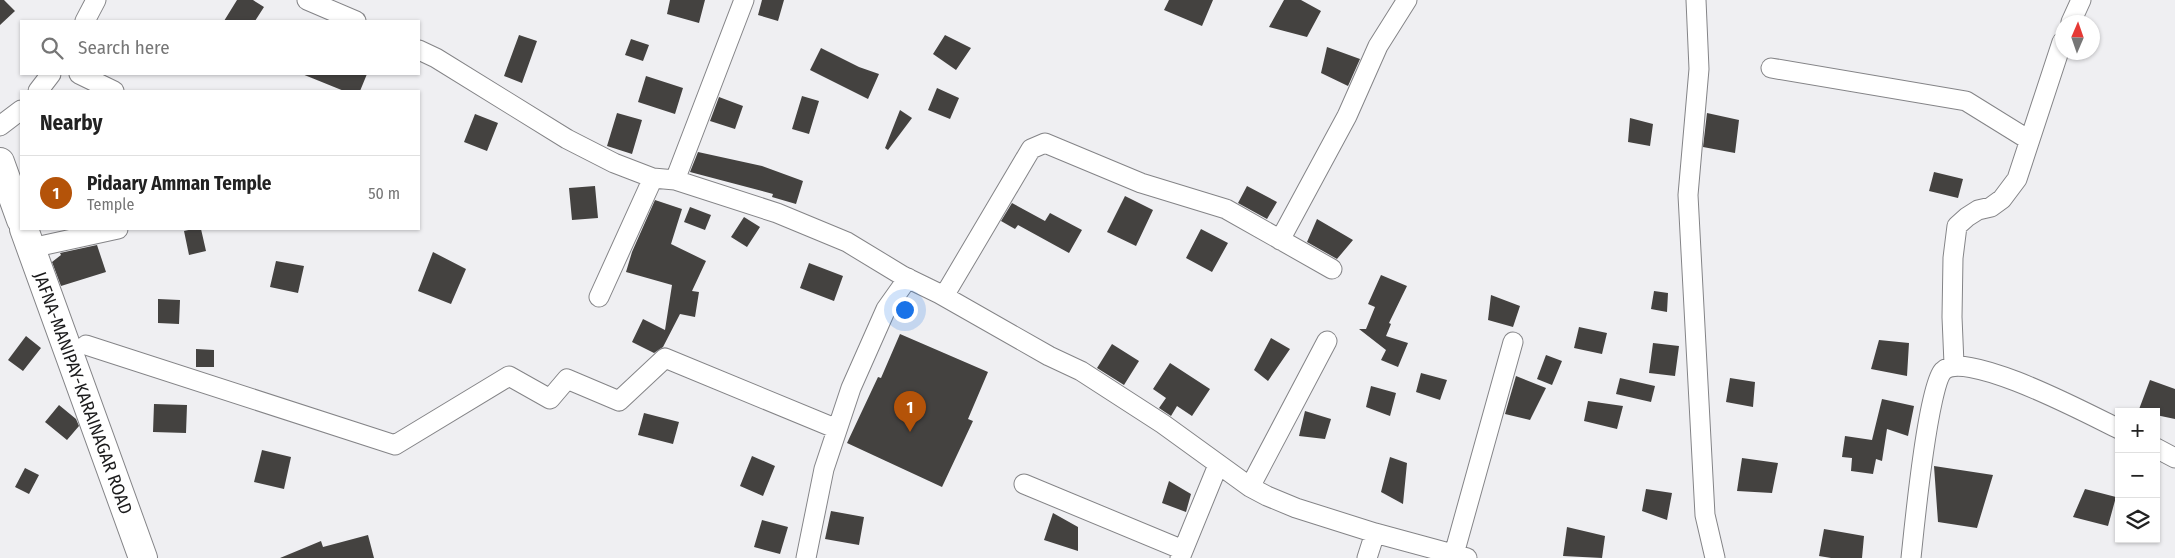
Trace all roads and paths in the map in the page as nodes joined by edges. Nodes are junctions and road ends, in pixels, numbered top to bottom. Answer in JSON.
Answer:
{"nodes":[{"id":1,"x":96,"y":0,"type":"edge"},
{"id":2,"x":307,"y":0,"type":"edge"},
{"id":3,"x":744,"y":0,"type":"edge"},
{"id":4,"x":1407,"y":0,"type":"edge"},
{"id":5,"x":1696,"y":0,"type":"edge"},
{"id":6,"x":2081,"y":0,"type":"edge"},
{"id":7,"x":2074,"y":15,"type":"edge"},
{"id":8,"x":86,"y":20,"type":"edge"},
{"id":9,"x":354,"y":20,"type":"edge"},
{"id":10,"x":420,"y":50,"type":"edge"},
{"id":11,"x":2056,"y":60,"type":"edge"},
{"id":12,"x":1771,"y":68,"type":"dead end"},
{"id":13,"x":50,"y":75,"type":"edge"},
{"id":14,"x":81,"y":75,"type":"edge"},
{"id":15,"x":39,"y":90,"type":"edge"},
{"id":16,"x":112,"y":90,"type":"edge"},
{"id":17,"x":20,"y":111,"type":"edge"},
{"id":18,"x":0,"y":126,"type":"edge"},
{"id":19,"x":2029,"y":140,"type":"junction"},
{"id":20,"x":0,"y":162,"type":"edge"},
{"id":21,"x":653,"y":178,"type":"junction"},
{"id":22,"x":675,"y":180,"type":"junction"},
{"id":23,"x":20,"y":217,"type":"edge"},
{"id":24,"x":108,"y":230,"type":"edge"},
{"id":25,"x":28,"y":238,"type":"edge"},
{"id":26,"x":1280,"y":240,"type":"junction"},
{"id":27,"x":1332,"y":269,"type":"dead end"},
{"id":28,"x":908,"y":278,"type":"junction"},
{"id":29,"x":944,"y":296,"type":"junction"},
{"id":30,"x":599,"y":297,"type":"dead end"},
{"id":31,"x":1327,"y":341,"type":"dead end"},
{"id":32,"x":1513,"y":342,"type":"dead end"},
{"id":33,"x":86,"y":345,"type":"dead end"},
{"id":34,"x":1954,"y":364,"type":"junction"},
{"id":35,"x":2115,"y":427,"type":"edge"},
{"id":36,"x":837,"y":429,"type":"junction"},
{"id":37,"x":2160,"y":450,"type":"edge"},
{"id":38,"x":2175,"y":458,"type":"edge"},
{"id":39,"x":1218,"y":464,"type":"junction"},
{"id":40,"x":1024,"y":484,"type":"dead end"},
{"id":41,"x":1250,"y":487,"type":"junction"},
{"id":42,"x":1374,"y":533,"type":"junction"},
{"id":43,"x":1182,"y":554,"type":"edge"},
{"id":44,"x":1460,"y":556,"type":"edge"},
{"id":45,"x":143,"y":558,"type":"edge"},
{"id":46,"x":806,"y":558,"type":"edge"},
{"id":47,"x":1366,"y":558,"type":"edge"},
{"id":48,"x":1715,"y":558,"type":"edge"},
{"id":49,"x":1911,"y":558,"type":"edge"}],
"edges":[{"from":1,"to":8,"type":"street"},
{"from":2,"to":9,"type":"street"},
{"from":3,"to":22,"type":"street"},
{"from":4,"to":26,"type":"street"},
{"from":5,"to":48,"type":"street"},
{"from":6,"to":7,"type":"street"},
{"from":10,"to":21,"type":"street"},
{"from":11,"to":19,"type":"street"},
{"from":12,"to":19,"type":"street"},
{"from":13,"to":15,"type":"street"},
{"from":14,"to":16,"type":"street"},
{"from":17,"to":18,"type":"street"},
{"from":19,"to":34,"type":"street"},
{"from":20,"to":23,"type":"main road"},
{"from":21,"to":22,"type":"street"},
{"from":21,"to":30,"type":"street"},
{"from":22,"to":28,"type":"street"},
{"from":24,"to":25,"type":"street"},
{"from":25,"to":45,"type":"main road","name":"JAFNA-MANIPAY-KARAINAGAR ROAD"},
{"from":26,"to":27,"type":"street"},
{"from":26,"to":29,"type":"street"},
{"from":28,"to":29,"type":"street"},
{"from":28,"to":36,"type":"street"},
{"from":29,"to":39,"type":"street"},
{"from":31,"to":41,"type":"street"},
{"from":32,"to":44,"type":"street"},
{"from":33,"to":36,"type":"street"},
{"from":34,"to":35,"type":"street"},
{"from":34,"to":49,"type":"street"},
{"from":36,"to":46,"type":"street"},
{"from":37,"to":38,"type":"street"},
{"from":39,"to":41,"type":"street"},
{"from":39,"to":43,"type":"street"},
{"from":40,"to":43,"type":"street"},
{"from":41,"to":42,"type":"street"},
{"from":42,"to":44,"type":"street"},
{"from":42,"to":47,"type":"street"}]}
